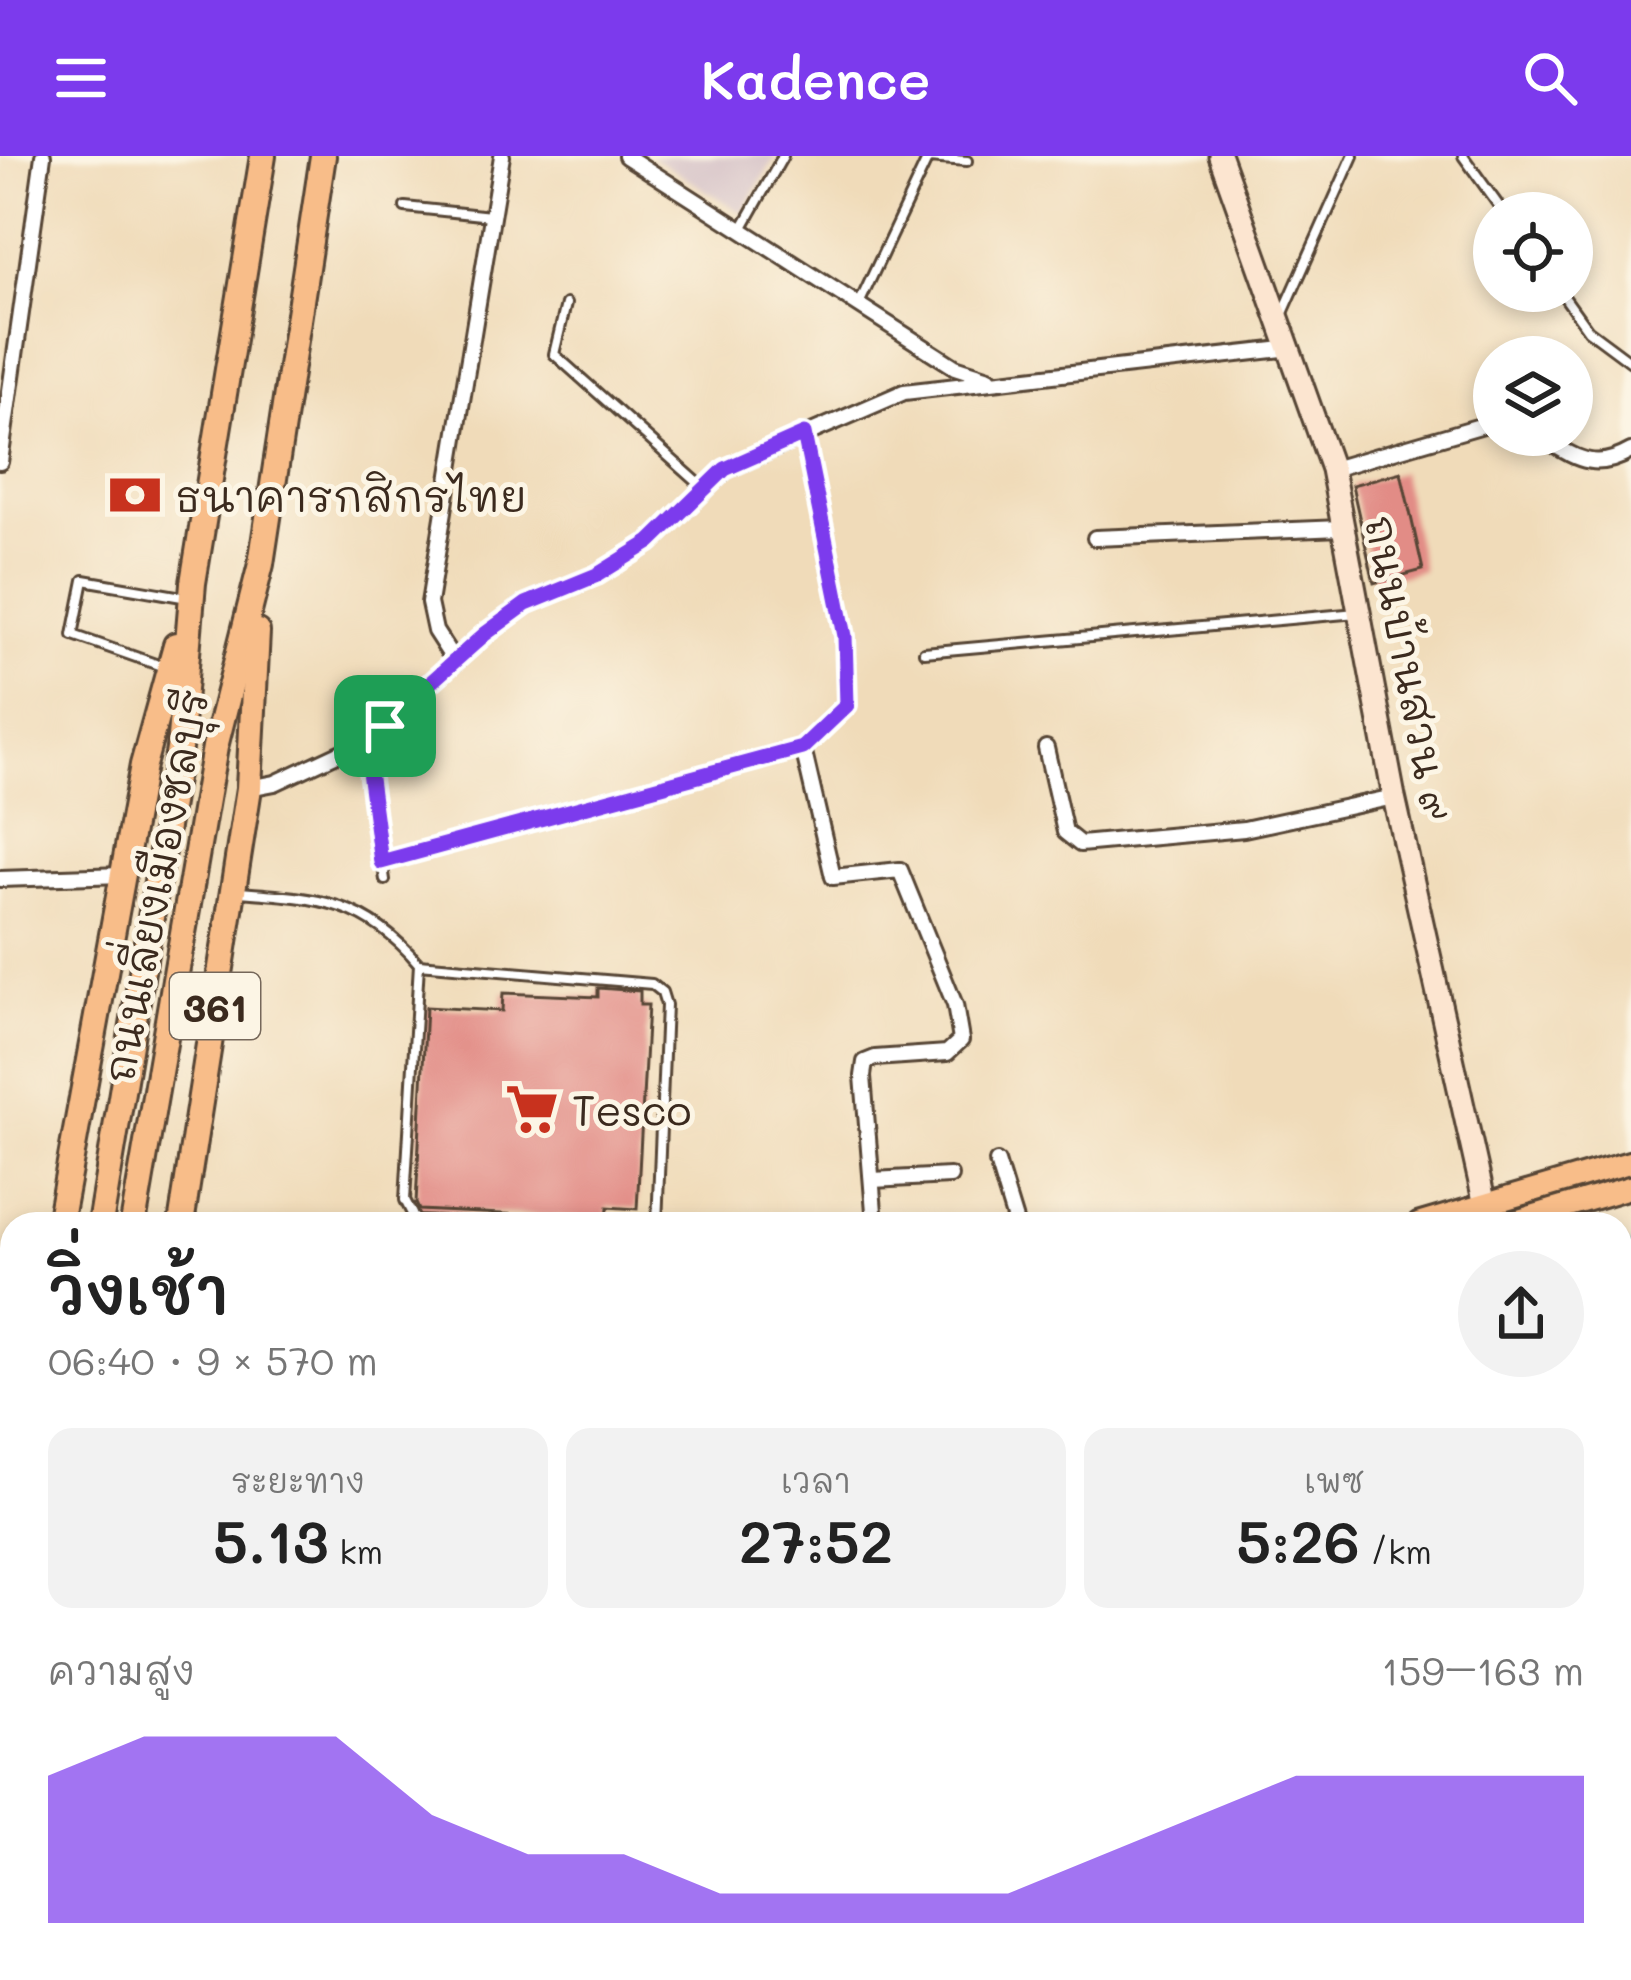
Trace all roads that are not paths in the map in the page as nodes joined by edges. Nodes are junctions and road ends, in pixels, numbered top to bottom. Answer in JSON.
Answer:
{"nodes":[{"id":1,"x":43,"y":156,"type":"edge"},
{"id":2,"x":263,"y":156,"type":"edge"},
{"id":3,"x":323,"y":156,"type":"edge"},
{"id":4,"x":502,"y":156,"type":"edge"},
{"id":5,"x":626,"y":156,"type":"edge"},
{"id":6,"x":783,"y":156,"type":"edge"},
{"id":7,"x":1220,"y":156,"type":"edge"},
{"id":8,"x":1353,"y":156,"type":"edge"},
{"id":9,"x":1463,"y":156,"type":"edge"},
{"id":10,"x":967,"y":161,"type":"dead end"},
{"id":11,"x":1489,"y":192,"type":"edge"},
{"id":12,"x":405,"y":207,"type":"dead end"},
{"id":13,"x":492,"y":216,"type":"junction"},
{"id":14,"x":742,"y":229,"type":"junction"},
{"id":15,"x":566,"y":304,"type":"dead end"},
{"id":16,"x":859,"y":304,"type":"junction"},
{"id":17,"x":1575,"y":312,"type":"edge"},
{"id":18,"x":1280,"y":319,"type":"junction"},
{"id":19,"x":1291,"y":348,"type":"junction"},
{"id":20,"x":8,"y":351,"type":"edge"},
{"id":21,"x":1631,"y":362,"type":"edge"},
{"id":22,"x":995,"y":380,"type":"junction"},
{"id":23,"x":1473,"y":428,"type":"edge"},
{"id":24,"x":804,"y":434,"type":"junction"},
{"id":25,"x":1631,"y":451,"type":"edge"},
{"id":26,"x":1579,"y":456,"type":"edge"},
{"id":27,"x":0,"y":462,"type":"edge"},
{"id":28,"x":1332,"y":469,"type":"junction"},
{"id":29,"x":705,"y":489,"type":"junction"},
{"id":30,"x":1341,"y":528,"type":"junction"},
{"id":31,"x":1095,"y":538,"type":"dead end"},
{"id":32,"x":261,"y":564,"type":"junction"},
{"id":33,"x":191,"y":591,"type":"junction"},
{"id":34,"x":1357,"y":613,"type":"junction"},
{"id":35,"x":924,"y":652,"type":"dead end"},
{"id":36,"x":455,"y":662,"type":"junction"},
{"id":37,"x":170,"y":669,"type":"junction"},
{"id":38,"x":365,"y":741,"type":"junction"},
{"id":39,"x":802,"y":748,"type":"junction"},
{"id":40,"x":1046,"y":748,"type":"dead end"},
{"id":41,"x":249,"y":788,"type":"junction"},
{"id":42,"x":1394,"y":797,"type":"junction"},
{"id":43,"x":381,"y":862,"type":"junction"},
{"id":44,"x":123,"y":874,"type":"junction"},
{"id":45,"x":0,"y":879,"type":"edge"},
{"id":46,"x":385,"y":880,"type":"dead end"},
{"id":47,"x":232,"y":891,"type":"junction"},
{"id":48,"x":419,"y":964,"type":"junction"},
{"id":49,"x":997,"y":1162,"type":"dead end"},
{"id":50,"x":1631,"y":1162,"type":"edge"},
{"id":51,"x":950,"y":1176,"type":"dead end"},
{"id":52,"x":872,"y":1180,"type":"junction"},
{"id":53,"x":1631,"y":1187,"type":"edge"},
{"id":54,"x":60,"y":1212,"type":"edge"},
{"id":55,"x":102,"y":1212,"type":"edge"},
{"id":56,"x":135,"y":1212,"type":"edge"},
{"id":57,"x":183,"y":1212,"type":"edge"},
{"id":58,"x":411,"y":1212,"type":"edge"},
{"id":59,"x":657,"y":1212,"type":"edge"},
{"id":60,"x":874,"y":1212,"type":"edge"},
{"id":61,"x":1012,"y":1212,"type":"edge"},
{"id":62,"x":1488,"y":1212,"type":"edge"},
{"id":63,"x":1494,"y":1212,"type":"edge"},
{"id":64,"x":1547,"y":1212,"type":"edge"}],
"edges":[{"from":1,"to":20,"type":"street"},
{"from":2,"to":33,"type":"highway","name":"ถนนเลี่ยงเมืองชลบุรี","number":"361"},
{"from":3,"to":32,"type":"highway","name":"ถนนเลี่ยงเมืองชลบุรี","number":"361"},
{"from":4,"to":13,"type":"street"},
{"from":5,"to":14,"type":"street"},
{"from":6,"to":14,"type":"lane"},
{"from":7,"to":18,"type":"street","name":"ถนนบ้านสวน ๙"},
{"from":8,"to":18,"type":"lane"},
{"from":9,"to":11,"type":"lane"},
{"from":10,"to":16,"type":"lane"},
{"from":12,"to":13,"type":"lane"},
{"from":13,"to":36,"type":"street"},
{"from":14,"to":16,"type":"street"},
{"from":15,"to":29,"type":"lane"},
{"from":16,"to":22,"type":"street"},
{"from":17,"to":21,"type":"lane"},
{"from":18,"to":19,"type":"street","name":"ถนนบ้านสวน ๙"},
{"from":19,"to":22,"type":"street"},
{"from":19,"to":28,"type":"street","name":"ถนนบ้านสวน ๙"},
{"from":20,"to":27,"type":"street"},
{"from":22,"to":24,"type":"street"},
{"from":23,"to":28,"type":"street"},
{"from":24,"to":29,"type":"street"},
{"from":24,"to":39,"type":"lane"},
{"from":25,"to":26,"type":"street"},
{"from":28,"to":30,"type":"street","name":"ถนนบ้านสวน ๙"},
{"from":29,"to":36,"type":"street"},
{"from":30,"to":31,"type":"street"},
{"from":30,"to":34,"type":"street","name":"ถนนบ้านสวน ๙"},
{"from":32,"to":41,"type":"highway","name":"ถนนเลี่ยงเมืองชลบุรี","number":"361"},
{"from":32,"to":56,"type":"highway","name":"ถนนเลี่ยงเมืองชลบุรี","number":"361"},
{"from":33,"to":37,"type":"highway","name":"ถนนเลี่ยงเมืองชลบุรี","number":"361"},
{"from":33,"to":37,"type":"lane"},
{"from":33,"to":55,"type":"highway","name":"ถนนเลี่ยงเมืองชลบุรี","number":"361"},
{"from":34,"to":35,"type":"lane"},
{"from":34,"to":42,"type":"street","name":"ถนนบ้านสวน ๙"},
{"from":36,"to":38,"type":"street"},
{"from":37,"to":44,"type":"highway","name":"ถนนเลี่ยงเมืองชลบุรี","number":"361"},
{"from":38,"to":41,"type":"street"},
{"from":38,"to":43,"type":"lane"},
{"from":39,"to":43,"type":"lane"},
{"from":39,"to":52,"type":"street"},
{"from":40,"to":42,"type":"street"},
{"from":41,"to":47,"type":"highway","name":"ถนนเลี่ยงเมืองชลบุรี","number":"361"},
{"from":42,"to":62,"type":"street","name":"ถนนบ้านสวน ๙"},
{"from":43,"to":46,"type":"lane"},
{"from":44,"to":45,"type":"street"},
{"from":44,"to":54,"type":"highway","name":"ถนนเลี่ยงเมืองชลบุรี","number":"361"},
{"from":47,"to":48,"type":"lane"},
{"from":47,"to":57,"type":"highway","name":"ถนนเลี่ยงเมืองชลบุรี","number":"361"},
{"from":48,"to":58,"type":"lane"},
{"from":48,"to":59,"type":"lane"},
{"from":49,"to":61,"type":"street"},
{"from":50,"to":63,"type":"main road"},
{"from":51,"to":52,"type":"street"},
{"from":52,"to":60,"type":"street"},
{"from":53,"to":64,"type":"main road"}]}
